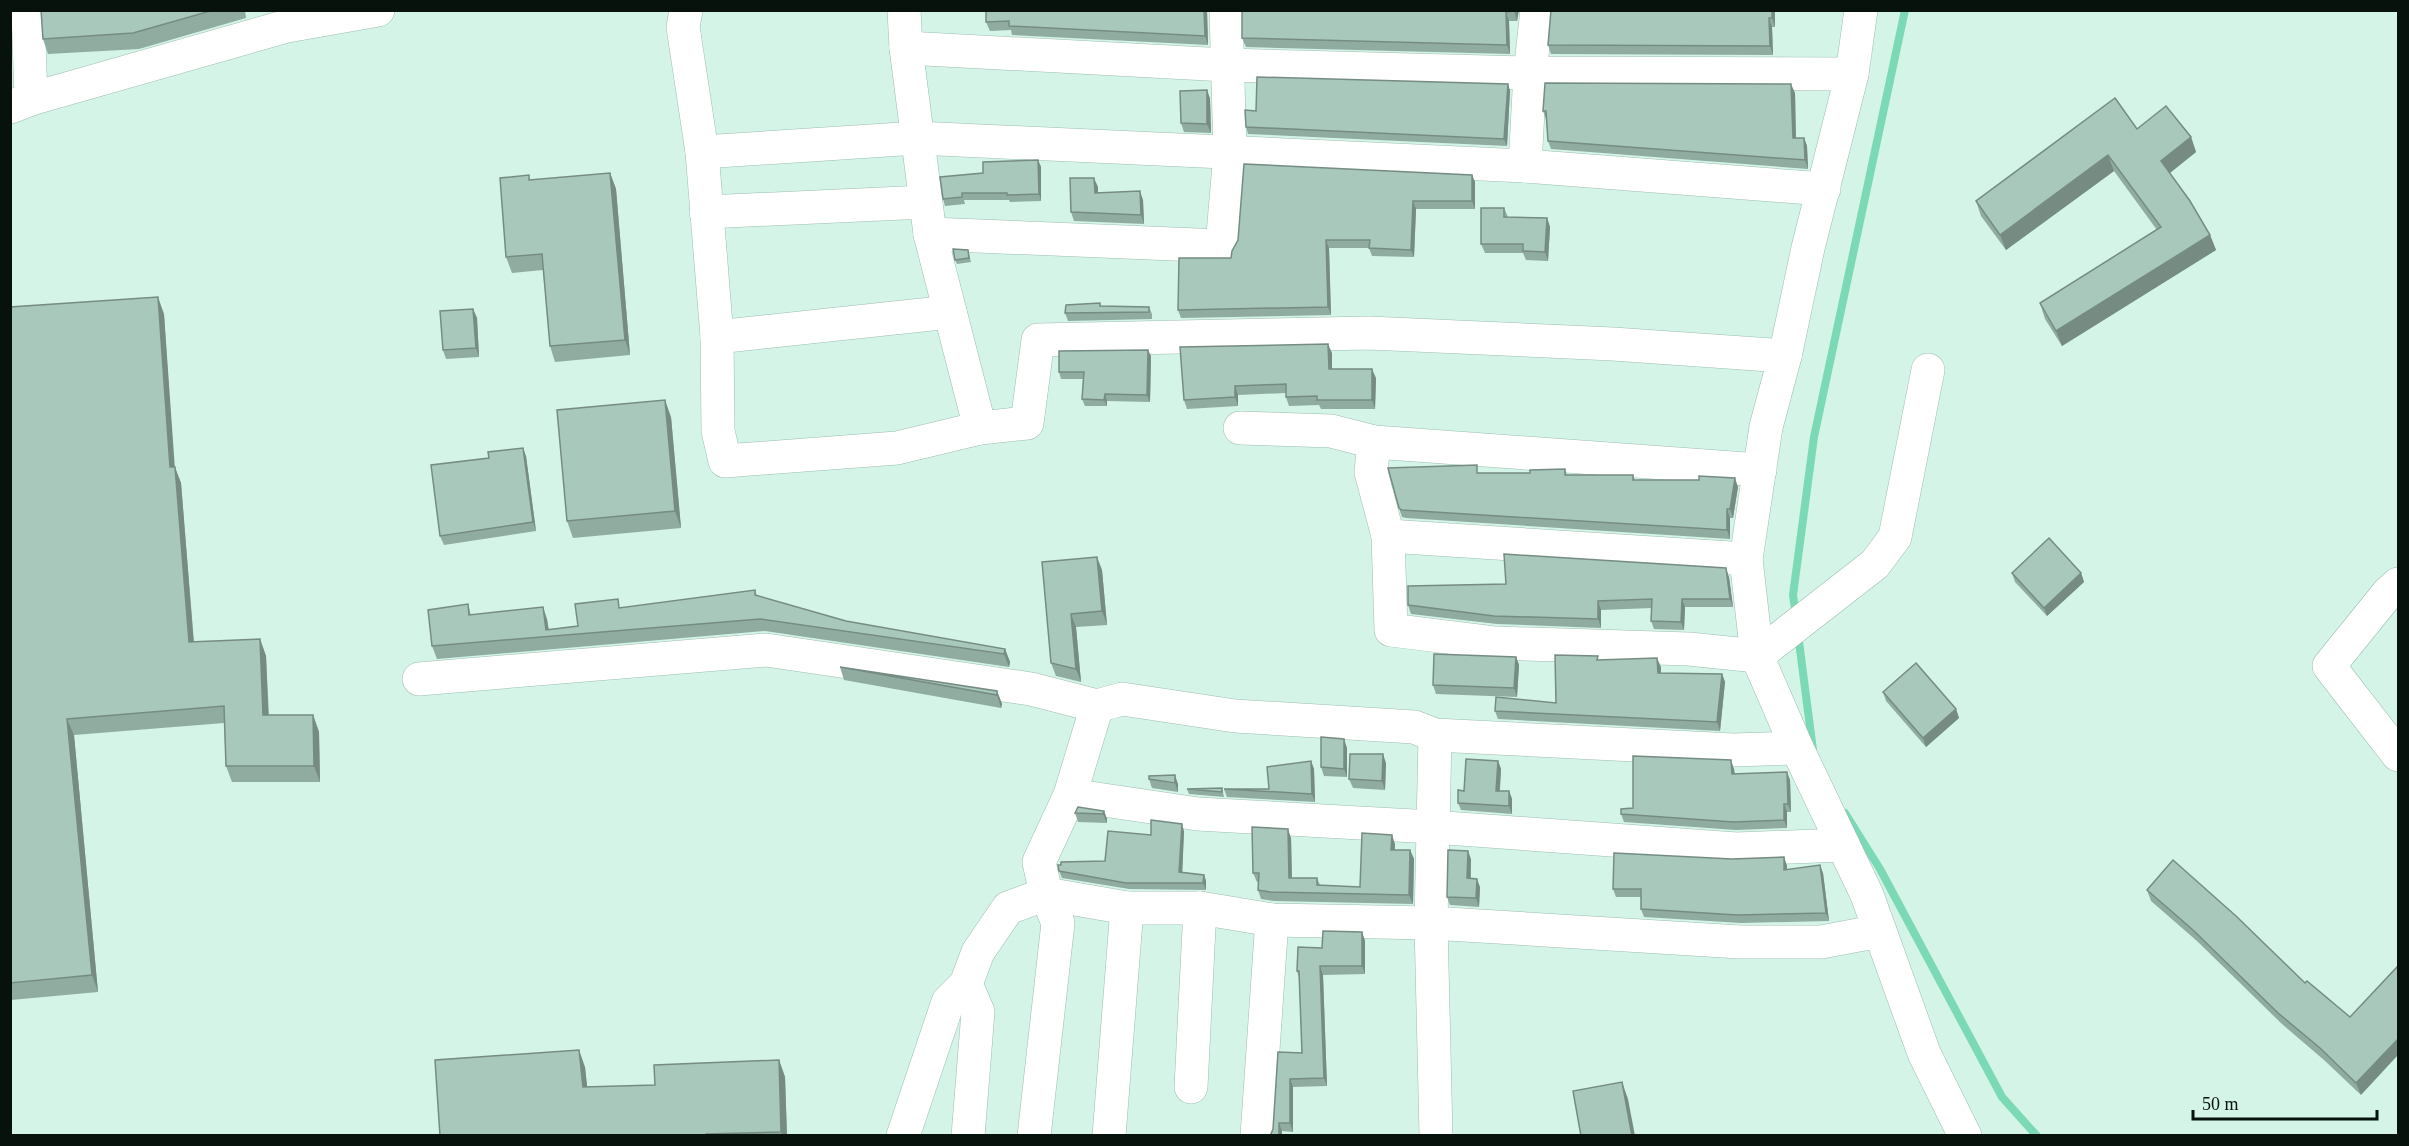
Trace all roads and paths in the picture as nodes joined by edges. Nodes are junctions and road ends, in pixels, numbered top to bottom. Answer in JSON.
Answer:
{"nodes":[{"id":1,"x":28,"y":10,"type":"edge"},
{"id":2,"x":378,"y":10,"type":"edge"},
{"id":3,"x":686,"y":10,"type":"edge"},
{"id":4,"x":904,"y":10,"type":"edge"},
{"id":5,"x":1226,"y":10,"type":"edge"},
{"id":6,"x":1537,"y":10,"type":"edge"},
{"id":7,"x":1861,"y":10,"type":"edge"},
{"id":8,"x":906,"y":48,"type":"junction"},
{"id":9,"x":1227,"y":65,"type":"junction"},
{"id":10,"x":1530,"y":74,"type":"junction"},
{"id":11,"x":1852,"y":74,"type":"junction"},
{"id":12,"x":21,"y":103,"type":"edge"},
{"id":13,"x":917,"y":138,"type":"junction"},
{"id":14,"x":702,"y":152,"type":"junction"},
{"id":15,"x":1230,"y":153,"type":"junction"},
{"id":16,"x":1525,"y":166,"type":"junction"},
{"id":17,"x":1824,"y":189,"type":"junction"},
{"id":18,"x":925,"y":202,"type":"junction"},
{"id":19,"x":706,"y":212,"type":"junction"},
{"id":20,"x":930,"y":234,"type":"junction"},
{"id":21,"x":950,"y":312,"type":"junction"},
{"id":22,"x":717,"y":337,"type":"junction"},
{"id":23,"x":1785,"y":356,"type":"junction"},
{"id":24,"x":1928,"y":370,"type":"dead end"},
{"id":25,"x":980,"y":428,"type":"junction"},
{"id":26,"x":1240,"y":428,"type":"dead end"},
{"id":27,"x":1374,"y":442,"type":"junction"},
{"id":28,"x":1760,"y":470,"type":"junction"},
{"id":29,"x":1388,"y":536,"type":"junction"},
{"id":30,"x":1746,"y":559,"type":"junction"},
{"id":31,"x":2398,"y":584,"type":"edge"},
{"id":32,"x":1757,"y":656,"type":"junction"},
{"id":33,"x":419,"y":679,"type":"dead end"},
{"id":34,"x":1097,"y":706,"type":"junction"},
{"id":35,"x":1435,"y":735,"type":"junction"},
{"id":36,"x":1797,"y":748,"type":"junction"},
{"id":37,"x":2398,"y":755,"type":"edge"},
{"id":38,"x":1070,"y":795,"type":"junction"},
{"id":39,"x":1432,"y":827,"type":"junction"},
{"id":40,"x":1843,"y":845,"type":"junction"},
{"id":41,"x":1046,"y":894,"type":"junction"},
{"id":42,"x":1127,"y":908,"type":"junction"},
{"id":43,"x":1200,"y":908,"type":"junction"},
{"id":44,"x":1272,"y":920,"type":"junction"},
{"id":45,"x":1431,"y":923,"type":"junction"},
{"id":46,"x":1880,"y":931,"type":"junction"},
{"id":47,"x":966,"y":984,"type":"junction"},
{"id":48,"x":1191,"y":1087,"type":"dead end"},
{"id":49,"x":903,"y":1136,"type":"edge"},
{"id":50,"x":968,"y":1136,"type":"edge"},
{"id":51,"x":1034,"y":1136,"type":"edge"},
{"id":52,"x":1109,"y":1136,"type":"edge"},
{"id":53,"x":1257,"y":1136,"type":"edge"},
{"id":54,"x":1436,"y":1136,"type":"edge"},
{"id":55,"x":1965,"y":1136,"type":"edge"}],
"edges":[{"from":1,"to":12,"type":"street"},
{"from":2,"to":12,"type":"street"},
{"from":3,"to":14,"type":"street"},
{"from":4,"to":8,"type":"street"},
{"from":5,"to":9,"type":"street"},
{"from":6,"to":10,"type":"street"},
{"from":7,"to":11,"type":"street"},
{"from":8,"to":9,"type":"street"},
{"from":8,"to":13,"type":"street"},
{"from":9,"to":10,"type":"street"},
{"from":9,"to":15,"type":"street"},
{"from":10,"to":11,"type":"street"},
{"from":10,"to":16,"type":"street"},
{"from":11,"to":17,"type":"street"},
{"from":13,"to":14,"type":"street"},
{"from":13,"to":15,"type":"street"},
{"from":13,"to":18,"type":"street"},
{"from":14,"to":19,"type":"street"},
{"from":15,"to":16,"type":"street"},
{"from":15,"to":20,"type":"street"},
{"from":16,"to":17,"type":"street"},
{"from":17,"to":23,"type":"street"},
{"from":18,"to":19,"type":"street"},
{"from":18,"to":20,"type":"street"},
{"from":19,"to":22,"type":"street"},
{"from":20,"to":21,"type":"street"},
{"from":21,"to":22,"type":"street"},
{"from":21,"to":25,"type":"street"},
{"from":22,"to":25,"type":"street"},
{"from":23,"to":25,"type":"street"},
{"from":23,"to":28,"type":"street"},
{"from":24,"to":32,"type":"street"},
{"from":26,"to":27,"type":"street"},
{"from":27,"to":28,"type":"street"},
{"from":27,"to":29,"type":"street"},
{"from":28,"to":30,"type":"street"},
{"from":29,"to":30,"type":"street"},
{"from":29,"to":32,"type":"street"},
{"from":30,"to":32,"type":"street"},
{"from":31,"to":37,"type":"street"},
{"from":32,"to":36,"type":"street"},
{"from":33,"to":34,"type":"street"},
{"from":34,"to":35,"type":"street"},
{"from":34,"to":38,"type":"street"},
{"from":35,"to":36,"type":"street"},
{"from":35,"to":39,"type":"street"},
{"from":36,"to":40,"type":"street"},
{"from":38,"to":39,"type":"street"},
{"from":38,"to":41,"type":"street"},
{"from":39,"to":40,"type":"street"},
{"from":39,"to":45,"type":"street"},
{"from":40,"to":46,"type":"street"},
{"from":41,"to":42,"type":"street"},
{"from":41,"to":47,"type":"street"},
{"from":41,"to":51,"type":"street"},
{"from":42,"to":43,"type":"street"},
{"from":42,"to":52,"type":"street"},
{"from":43,"to":44,"type":"street"},
{"from":43,"to":48,"type":"street"},
{"from":44,"to":45,"type":"street"},
{"from":44,"to":53,"type":"street"},
{"from":45,"to":46,"type":"street"},
{"from":45,"to":54,"type":"street"},
{"from":46,"to":55,"type":"street"},
{"from":47,"to":49,"type":"street"},
{"from":47,"to":50,"type":"street"}]}
